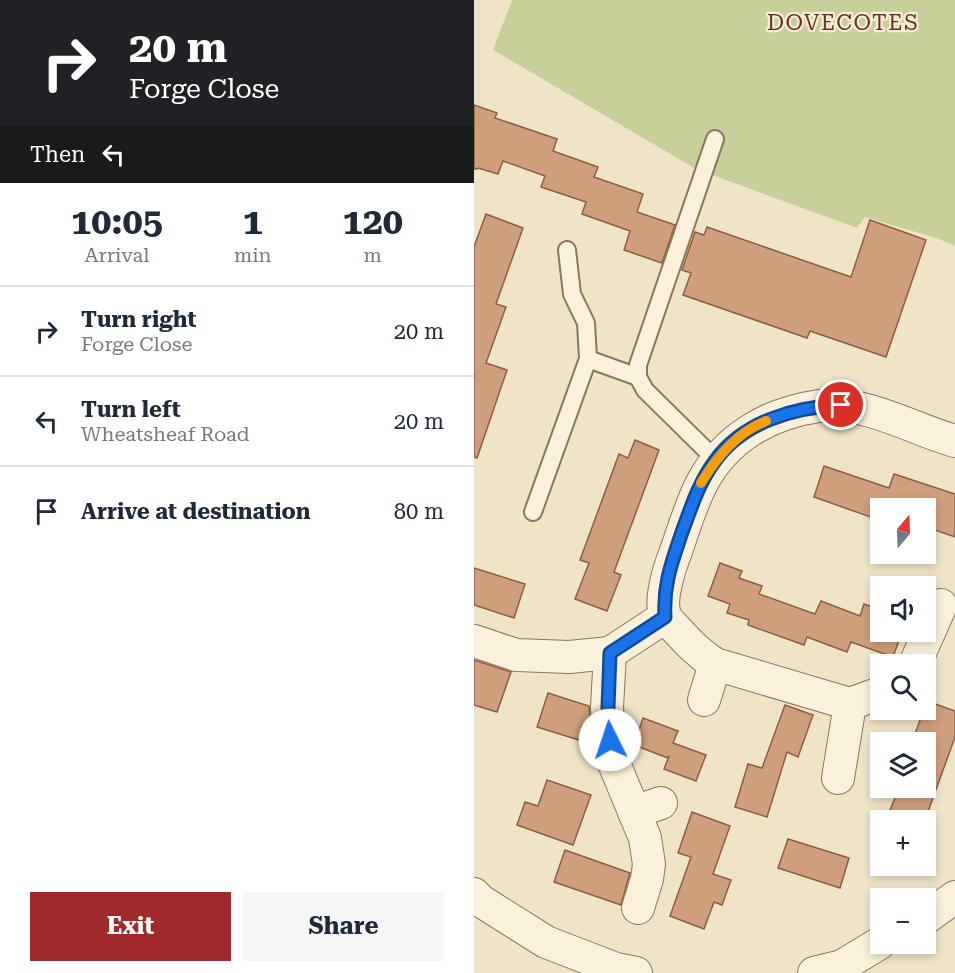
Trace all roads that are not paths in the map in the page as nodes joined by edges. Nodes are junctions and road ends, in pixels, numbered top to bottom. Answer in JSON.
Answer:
{"nodes":[{"id":1,"x":715,"y":139,"type":"dead end"},
{"id":2,"x":567,"y":250,"type":"dead end"},
{"id":3,"x":588,"y":359,"type":"junction"},
{"id":4,"x":638,"y":377,"type":"junction"},
{"id":5,"x":955,"y":441,"type":"edge"},
{"id":6,"x":716,"y":460,"type":"junction"},
{"id":7,"x":533,"y":512,"type":"dead end"},
{"id":8,"x":940,"y":605,"type":"edge"},
{"id":9,"x":665,"y":617,"type":"junction"},
{"id":10,"x":474,"y":641,"type":"edge"},
{"id":11,"x":610,"y":653,"type":"junction"},
{"id":12,"x":919,"y":654,"type":"edge"},
{"id":13,"x":715,"y":664,"type":"junction"},
{"id":14,"x":870,"y":697,"type":"edge"},
{"id":15,"x":704,"y":700,"type":"dead end"},
{"id":16,"x":850,"y":704,"type":"junction"},
{"id":17,"x":838,"y":778,"type":"dead end"},
{"id":18,"x":474,"y":894,"type":"edge"},
{"id":19,"x":955,"y":897,"type":"edge"},
{"id":20,"x":639,"y":908,"type":"dead end"},
{"id":21,"x":936,"y":911,"type":"edge"},
{"id":22,"x":870,"y":950,"type":"edge"},
{"id":23,"x":622,"y":972,"type":"edge"},
{"id":24,"x":814,"y":973,"type":"edge"}],
"edges":[{"from":1,"to":4,"type":"lane"},
{"from":2,"to":3,"type":"lane"},
{"from":3,"to":4,"type":"lane"},
{"from":3,"to":7,"type":"lane"},
{"from":4,"to":6,"type":"lane"},
{"from":5,"to":6,"type":"street"},
{"from":6,"to":9,"type":"street"},
{"from":8,"to":12,"type":"street"},
{"from":9,"to":11,"type":"street"},
{"from":9,"to":13,"type":"street"},
{"from":10,"to":11,"type":"street"},
{"from":11,"to":20,"type":"street"},
{"from":13,"to":15,"type":"street"},
{"from":13,"to":16,"type":"street"},
{"from":14,"to":16,"type":"street"},
{"from":16,"to":17,"type":"street"},
{"from":18,"to":23,"type":"street"},
{"from":19,"to":21,"type":"street"},
{"from":22,"to":24,"type":"street"}]}
